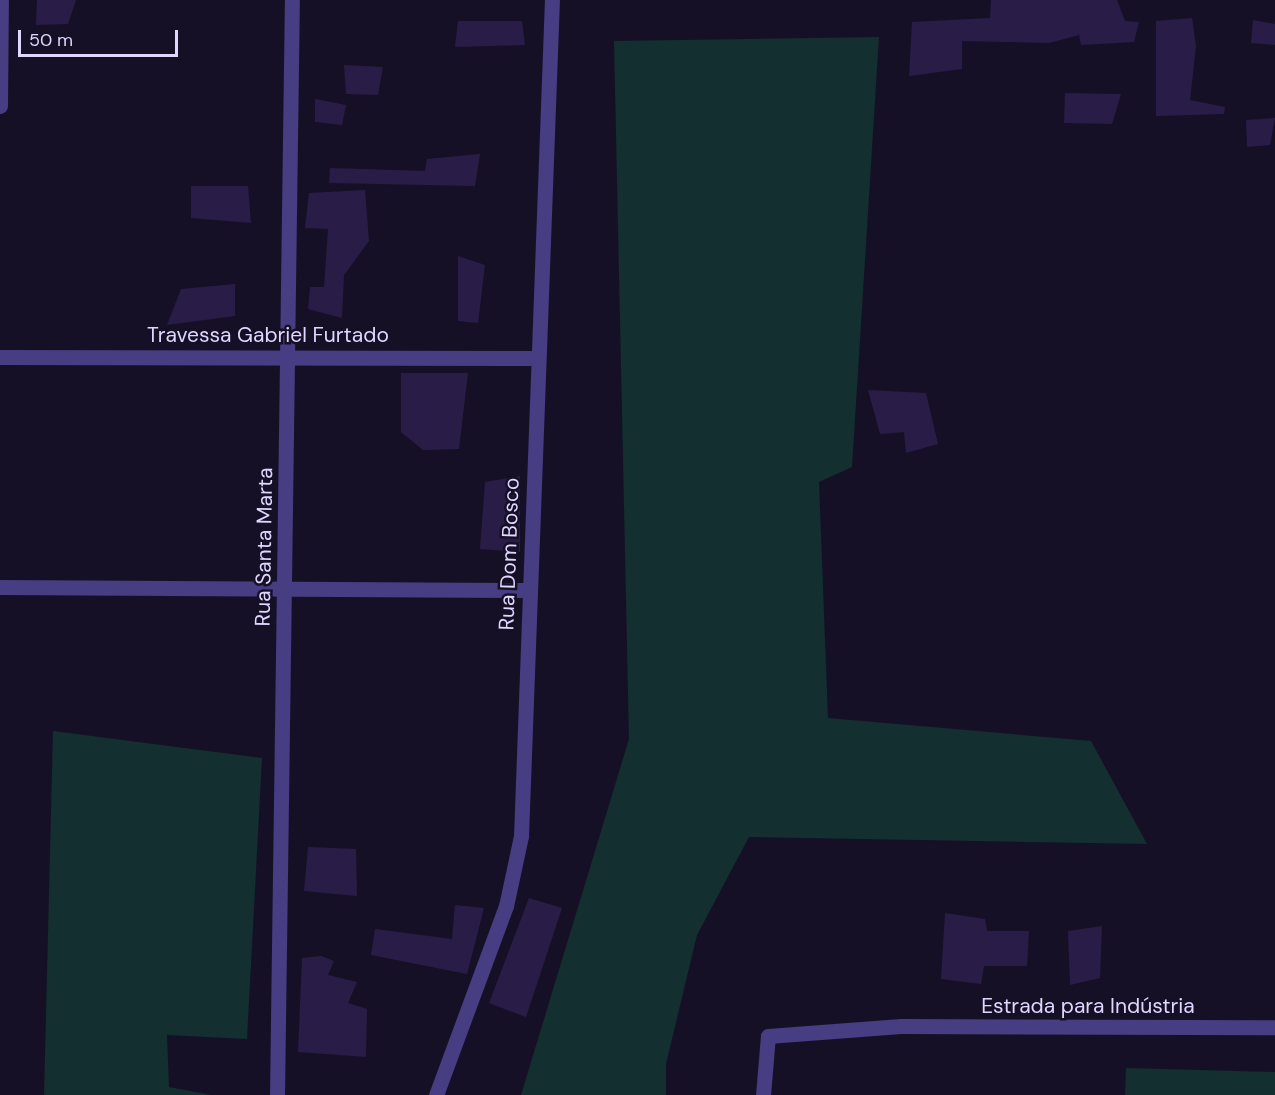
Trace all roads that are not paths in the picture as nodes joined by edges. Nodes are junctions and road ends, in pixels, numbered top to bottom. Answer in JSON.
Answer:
{"nodes":[{"id":1,"x":1,"y":0,"type":"edge"},
{"id":2,"x":292,"y":0,"type":"edge"},
{"id":3,"x":552,"y":0,"type":"edge"},
{"id":4,"x":0,"y":106,"type":"edge"},
{"id":5,"x":288,"y":355,"type":"junction"},
{"id":6,"x":0,"y":357,"type":"edge"},
{"id":7,"x":536,"y":358,"type":"junction"},
{"id":8,"x":0,"y":587,"type":"edge"},
{"id":9,"x":285,"y":590,"type":"junction"},
{"id":10,"x":528,"y":590,"type":"junction"},
{"id":11,"x":1275,"y":1027,"type":"edge"},
{"id":12,"x":276,"y":1095,"type":"edge"},
{"id":13,"x":436,"y":1095,"type":"edge"},
{"id":14,"x":763,"y":1095,"type":"edge"}],
"edges":[{"from":1,"to":4,"type":"street"},
{"from":2,"to":5,"type":"street","name":"Rua Santa Marta"},
{"from":3,"to":7,"type":"street","name":"Rua Dom Bosco"},
{"from":5,"to":6,"type":"street","name":"Travessa Gabriel Furtado"},
{"from":5,"to":7,"type":"street","name":"Travessa Gabriel Furtado"},
{"from":5,"to":9,"type":"street","name":"Rua Santa Marta"},
{"from":7,"to":10,"type":"street","name":"Rua Dom Bosco"},
{"from":8,"to":9,"type":"street"},
{"from":9,"to":10,"type":"street"},
{"from":9,"to":12,"type":"street","name":"Rua Santa Marta"},
{"from":10,"to":13,"type":"street","name":"Rua Dom Bosco"},
{"from":11,"to":14,"type":"street","name":"Estrada para Indústria"}]}
